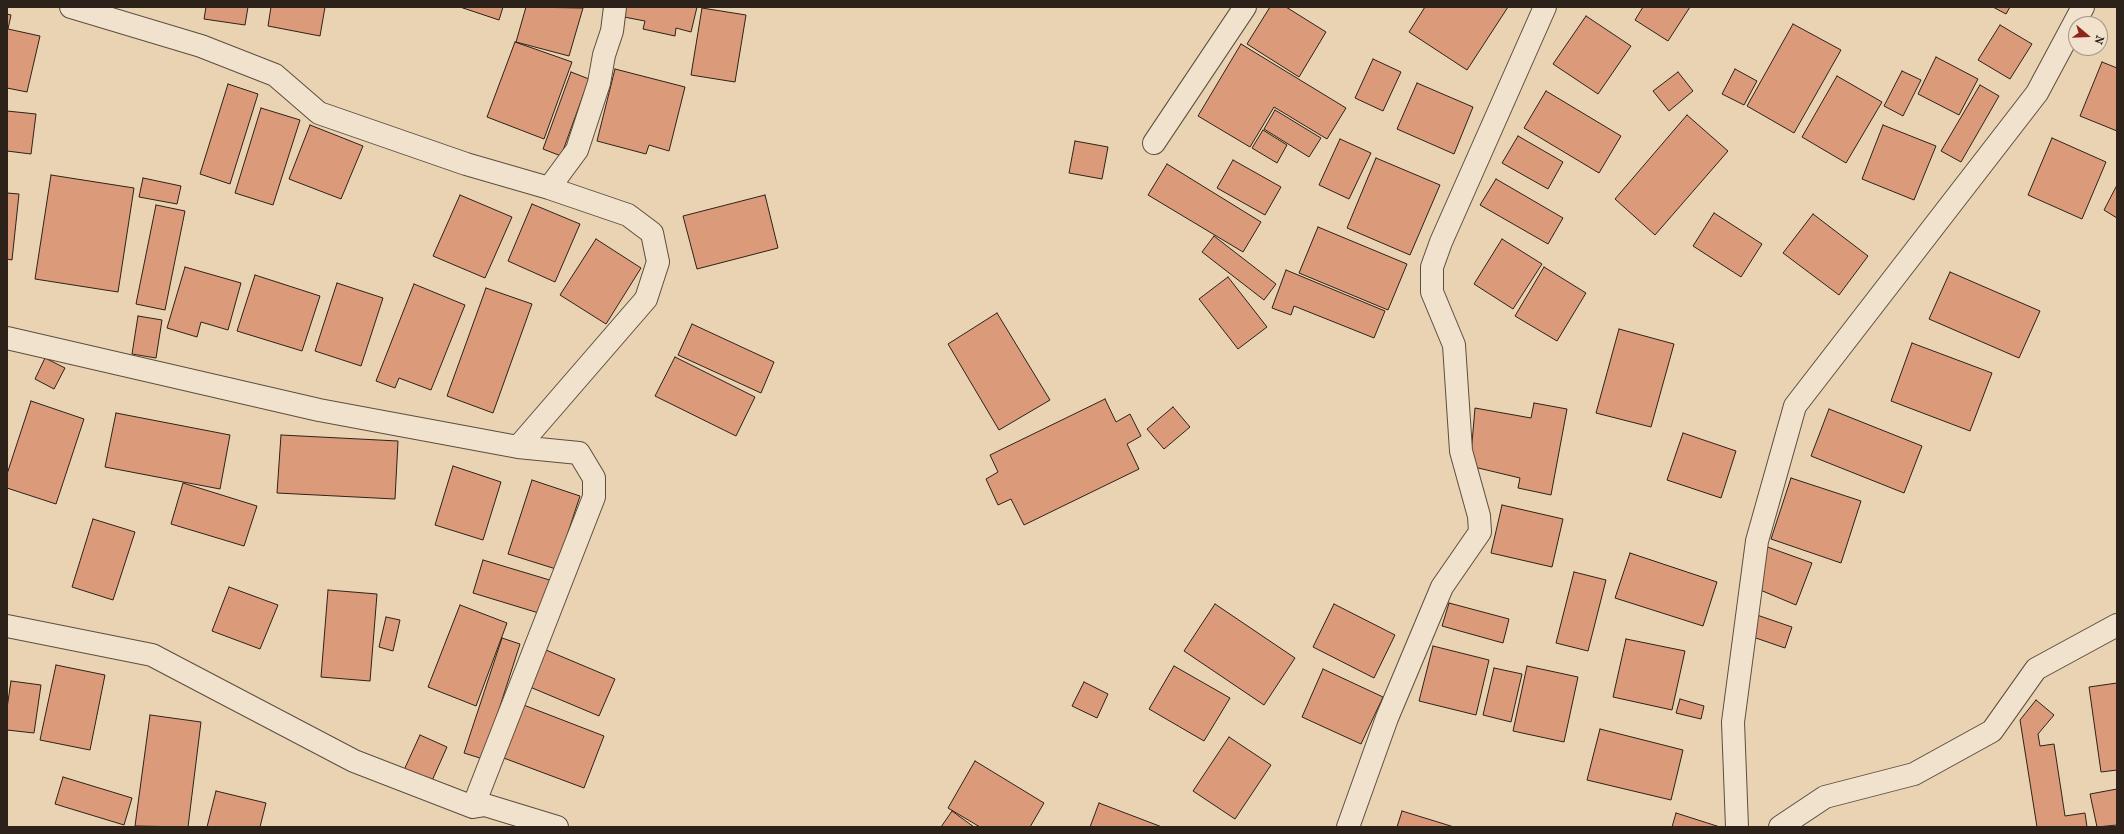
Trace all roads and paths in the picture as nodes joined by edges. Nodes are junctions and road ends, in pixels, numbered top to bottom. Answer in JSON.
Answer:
{"nodes":[{"id":1,"x":71,"y":7,"type":"edge"},
{"id":2,"x":615,"y":7,"type":"edge"},
{"id":3,"x":1245,"y":7,"type":"edge"},
{"id":4,"x":1545,"y":7,"type":"edge"},
{"id":5,"x":2083,"y":7,"type":"edge"},
{"id":6,"x":1154,"y":143,"type":"dead end"},
{"id":7,"x":549,"y":188,"type":"junction"},
{"id":8,"x":7,"y":338,"type":"edge"},
{"id":9,"x":518,"y":447,"type":"junction"},
{"id":10,"x":2117,"y":625,"type":"edge"},
{"id":11,"x":7,"y":626,"type":"edge"},
{"id":12,"x":473,"y":807,"type":"junction"},
{"id":13,"x":557,"y":827,"type":"edge"},
{"id":14,"x":1348,"y":827,"type":"edge"},
{"id":15,"x":1737,"y":827,"type":"edge"},
{"id":16,"x":1780,"y":827,"type":"edge"}],
"edges":[{"from":1,"to":7,"type":"street"},
{"from":2,"to":7,"type":"street"},
{"from":3,"to":6,"type":"street"},
{"from":4,"to":14,"type":"street"},
{"from":5,"to":15,"type":"street"},
{"from":7,"to":9,"type":"street"},
{"from":8,"to":9,"type":"street"},
{"from":9,"to":12,"type":"street"},
{"from":10,"to":16,"type":"street"},
{"from":11,"to":12,"type":"street"},
{"from":12,"to":13,"type":"street"}]}
